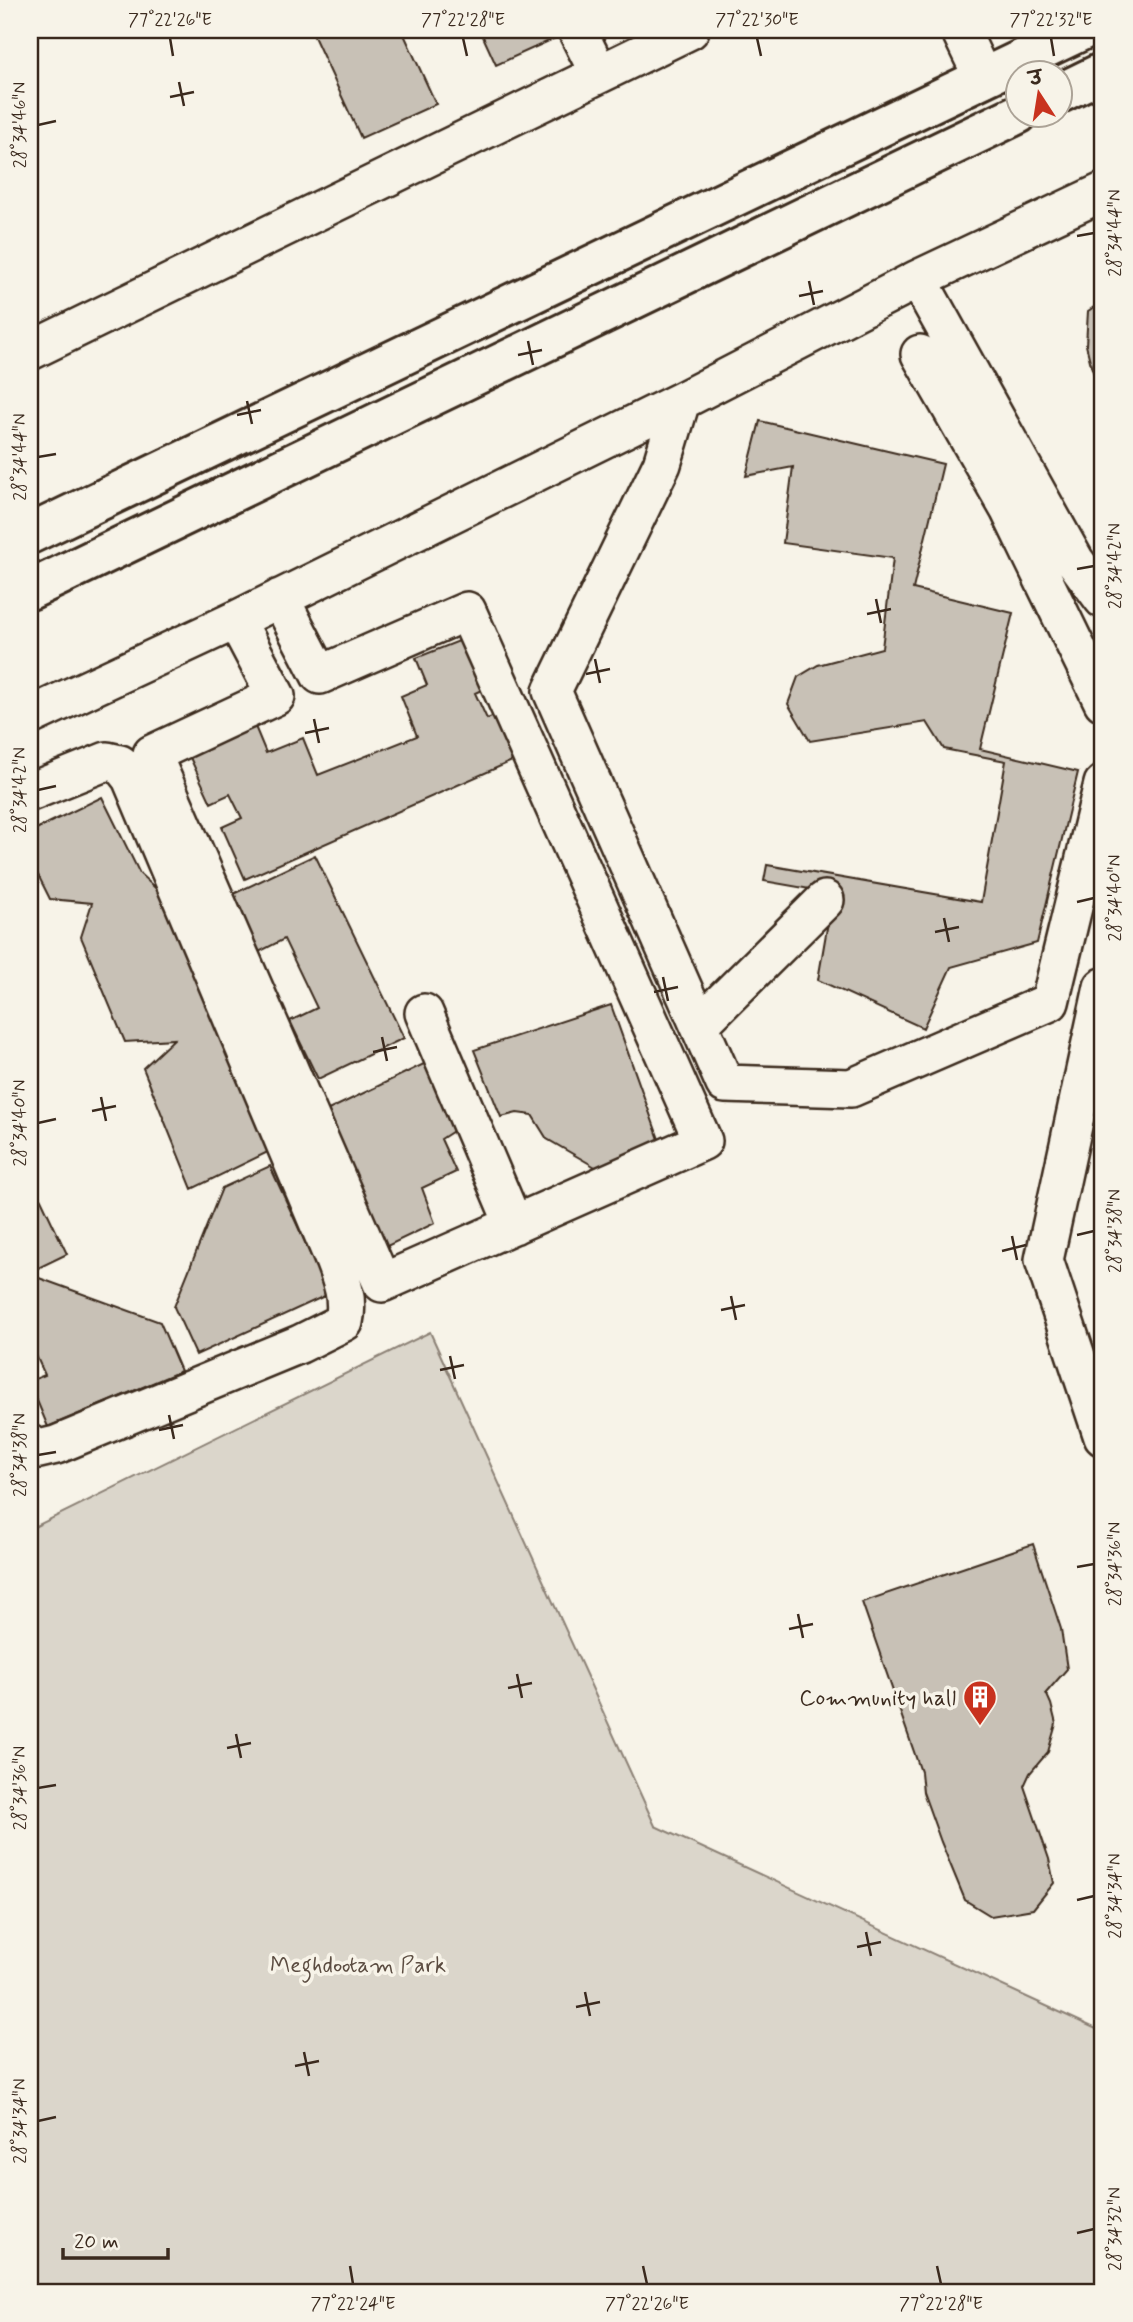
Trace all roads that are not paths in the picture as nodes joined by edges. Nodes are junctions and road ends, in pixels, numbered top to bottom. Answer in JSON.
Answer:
{"nodes":[{"id":1,"x":577,"y":30,"type":"edge"},
{"id":2,"x":690,"y":30,"type":"edge"},
{"id":3,"x":960,"y":30,"type":"edge"},
{"id":4,"x":1083,"y":30,"type":"edge"},
{"id":5,"x":1103,"y":72,"type":"edge"},
{"id":6,"x":599,"y":74,"type":"junction"},
{"id":7,"x":983,"y":78,"type":"junction"},
{"id":8,"x":1074,"y":86,"type":"edge"},
{"id":9,"x":1004,"y":120,"type":"edge"},
{"id":10,"x":1103,"y":192,"type":"edge"},
{"id":11,"x":918,"y":279,"type":"junction"},
{"id":12,"x":30,"y":351,"type":"edge"},
{"id":13,"x":920,"y":354,"type":"dead end"},
{"id":14,"x":681,"y":401,"type":"junction"},
{"id":15,"x":30,"y":534,"type":"edge"},
{"id":16,"x":30,"y":590,"type":"edge"},
{"id":17,"x":280,"y":598,"type":"junction"},
{"id":18,"x":1103,"y":599,"type":"edge"},
{"id":19,"x":236,"y":620,"type":"junction"},
{"id":20,"x":320,"y":675,"type":"junction"},
{"id":21,"x":276,"y":695,"type":"junction"},
{"id":22,"x":1103,"y":702,"type":"edge"},
{"id":23,"x":30,"y":716,"type":"edge"},
{"id":24,"x":1103,"y":783,"type":"edge"},
{"id":25,"x":30,"y":792,"type":"edge"},
{"id":26,"x":825,"y":900,"type":"dead end"},
{"id":27,"x":1103,"y":987,"type":"edge"},
{"id":28,"x":424,"y":1013,"type":"dead end"},
{"id":29,"x":699,"y":1025,"type":"junction"},
{"id":30,"x":514,"y":1225,"type":"junction"},
{"id":31,"x":1103,"y":1437,"type":"edge"},
{"id":32,"x":30,"y":1444,"type":"edge"}],
"edges":[{"from":1,"to":6,"type":"street"},
{"from":2,"to":6,"type":"street"},
{"from":3,"to":7,"type":"street"},
{"from":4,"to":7,"type":"street"},
{"from":5,"to":8,"type":"street"},
{"from":6,"to":12,"type":"street"},
{"from":7,"to":15,"type":"street"},
{"from":9,"to":16,"type":"street"},
{"from":10,"to":11,"type":"street"},
{"from":11,"to":14,"type":"street"},
{"from":11,"to":18,"type":"street"},
{"from":13,"to":22,"type":"street"},
{"from":14,"to":17,"type":"street"},
{"from":14,"to":29,"type":"street"},
{"from":17,"to":19,"type":"street"},
{"from":17,"to":20,"type":"street"},
{"from":19,"to":21,"type":"street"},
{"from":19,"to":23,"type":"street"},
{"from":20,"to":21,"type":"street"},
{"from":20,"to":30,"type":"street"},
{"from":21,"to":30,"type":"street"},
{"from":24,"to":29,"type":"street"},
{"from":25,"to":32,"type":"street"},
{"from":26,"to":29,"type":"street"},
{"from":27,"to":31,"type":"street"},
{"from":28,"to":30,"type":"street"}]}
